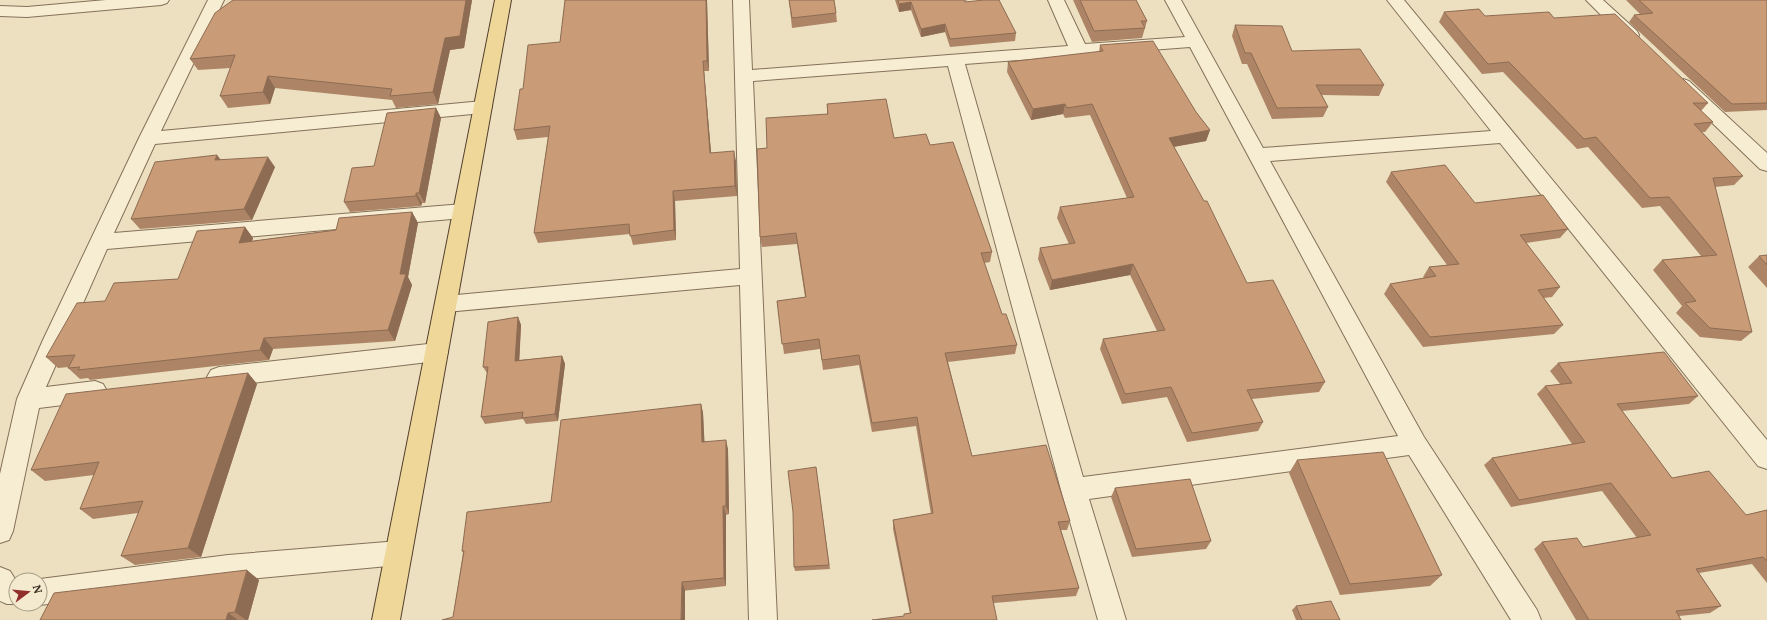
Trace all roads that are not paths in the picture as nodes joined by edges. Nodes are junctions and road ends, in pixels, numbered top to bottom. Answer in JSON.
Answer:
{"nodes":[{"id":1,"x":161,"y":0,"type":"edge"},
{"id":2,"x":216,"y":0,"type":"edge"},
{"id":3,"x":503,"y":0,"type":"edge"},
{"id":4,"x":741,"y":0,"type":"edge"},
{"id":5,"x":1056,"y":0,"type":"edge"},
{"id":6,"x":1173,"y":0,"type":"edge"},
{"id":7,"x":1395,"y":0,"type":"edge"},
{"id":8,"x":1594,"y":0,"type":"edge"},
{"id":9,"x":0,"y":11,"type":"edge"},
{"id":10,"x":1196,"y":41,"type":"junction"},
{"id":11,"x":1644,"y":48,"type":"edge"},
{"id":12,"x":1079,"y":50,"type":"junction"},
{"id":13,"x":955,"y":61,"type":"junction"},
{"id":14,"x":1672,"y":74,"type":"edge"},
{"id":15,"x":744,"y":76,"type":"junction"},
{"id":16,"x":483,"y":107,"type":"junction"},
{"id":17,"x":1506,"y":136,"type":"junction"},
{"id":18,"x":148,"y":138,"type":"junction"},
{"id":19,"x":1258,"y":155,"type":"junction"},
{"id":20,"x":1767,"y":164,"type":"edge"},
{"id":21,"x":464,"y":211,"type":"junction"},
{"id":22,"x":100,"y":242,"type":"junction"},
{"id":23,"x":752,"y":276,"type":"junction"},
{"id":24,"x":446,"y":304,"type":"junction"},
{"id":25,"x":437,"y":352,"type":"junction"},
{"id":26,"x":194,"y":380,"type":"edge"},
{"id":27,"x":116,"y":389,"type":"edge"},
{"id":28,"x":29,"y":399,"type":"junction"},
{"id":29,"x":1415,"y":444,"type":"junction"},
{"id":30,"x":1767,"y":458,"type":"edge"},
{"id":31,"x":1074,"y":490,"type":"junction"},
{"id":32,"x":0,"y":531,"type":"edge"},
{"id":33,"x":399,"y":553,"type":"junction"},
{"id":34,"x":0,"y":580,"type":"edge"},
{"id":35,"x":8,"y":591,"type":"edge"},
{"id":36,"x":48,"y":591,"type":"edge"},
{"id":37,"x":386,"y":620,"type":"edge"},
{"id":38,"x":764,"y":620,"type":"edge"},
{"id":39,"x":1112,"y":620,"type":"edge"},
{"id":40,"x":1527,"y":620,"type":"edge"}],
"edges":[{"from":1,"to":9,"type":"street"},
{"from":2,"to":18,"type":"street"},
{"from":3,"to":16,"type":"main road"},
{"from":4,"to":15,"type":"street"},
{"from":5,"to":12,"type":"street"},
{"from":6,"to":10,"type":"street"},
{"from":7,"to":17,"type":"street"},
{"from":8,"to":11,"type":"street"},
{"from":10,"to":12,"type":"street"},
{"from":10,"to":19,"type":"street"},
{"from":12,"to":13,"type":"street"},
{"from":13,"to":15,"type":"street"},
{"from":13,"to":31,"type":"street"},
{"from":14,"to":20,"type":"street"},
{"from":15,"to":23,"type":"street"},
{"from":16,"to":18,"type":"street"},
{"from":16,"to":21,"type":"main road"},
{"from":17,"to":19,"type":"street"},
{"from":17,"to":30,"type":"street"},
{"from":18,"to":22,"type":"street"},
{"from":19,"to":29,"type":"street"},
{"from":21,"to":22,"type":"street"},
{"from":21,"to":24,"type":"main road"},
{"from":22,"to":28,"type":"street"},
{"from":23,"to":24,"type":"street"},
{"from":23,"to":38,"type":"street"},
{"from":24,"to":25,"type":"main road"},
{"from":25,"to":26,"type":"street"},
{"from":25,"to":33,"type":"main road"},
{"from":27,"to":28,"type":"street"},
{"from":28,"to":32,"type":"street"},
{"from":29,"to":31,"type":"street"},
{"from":29,"to":40,"type":"street"},
{"from":31,"to":39,"type":"street"},
{"from":33,"to":36,"type":"street"},
{"from":33,"to":37,"type":"main road"},
{"from":34,"to":35,"type":"street"}]}
